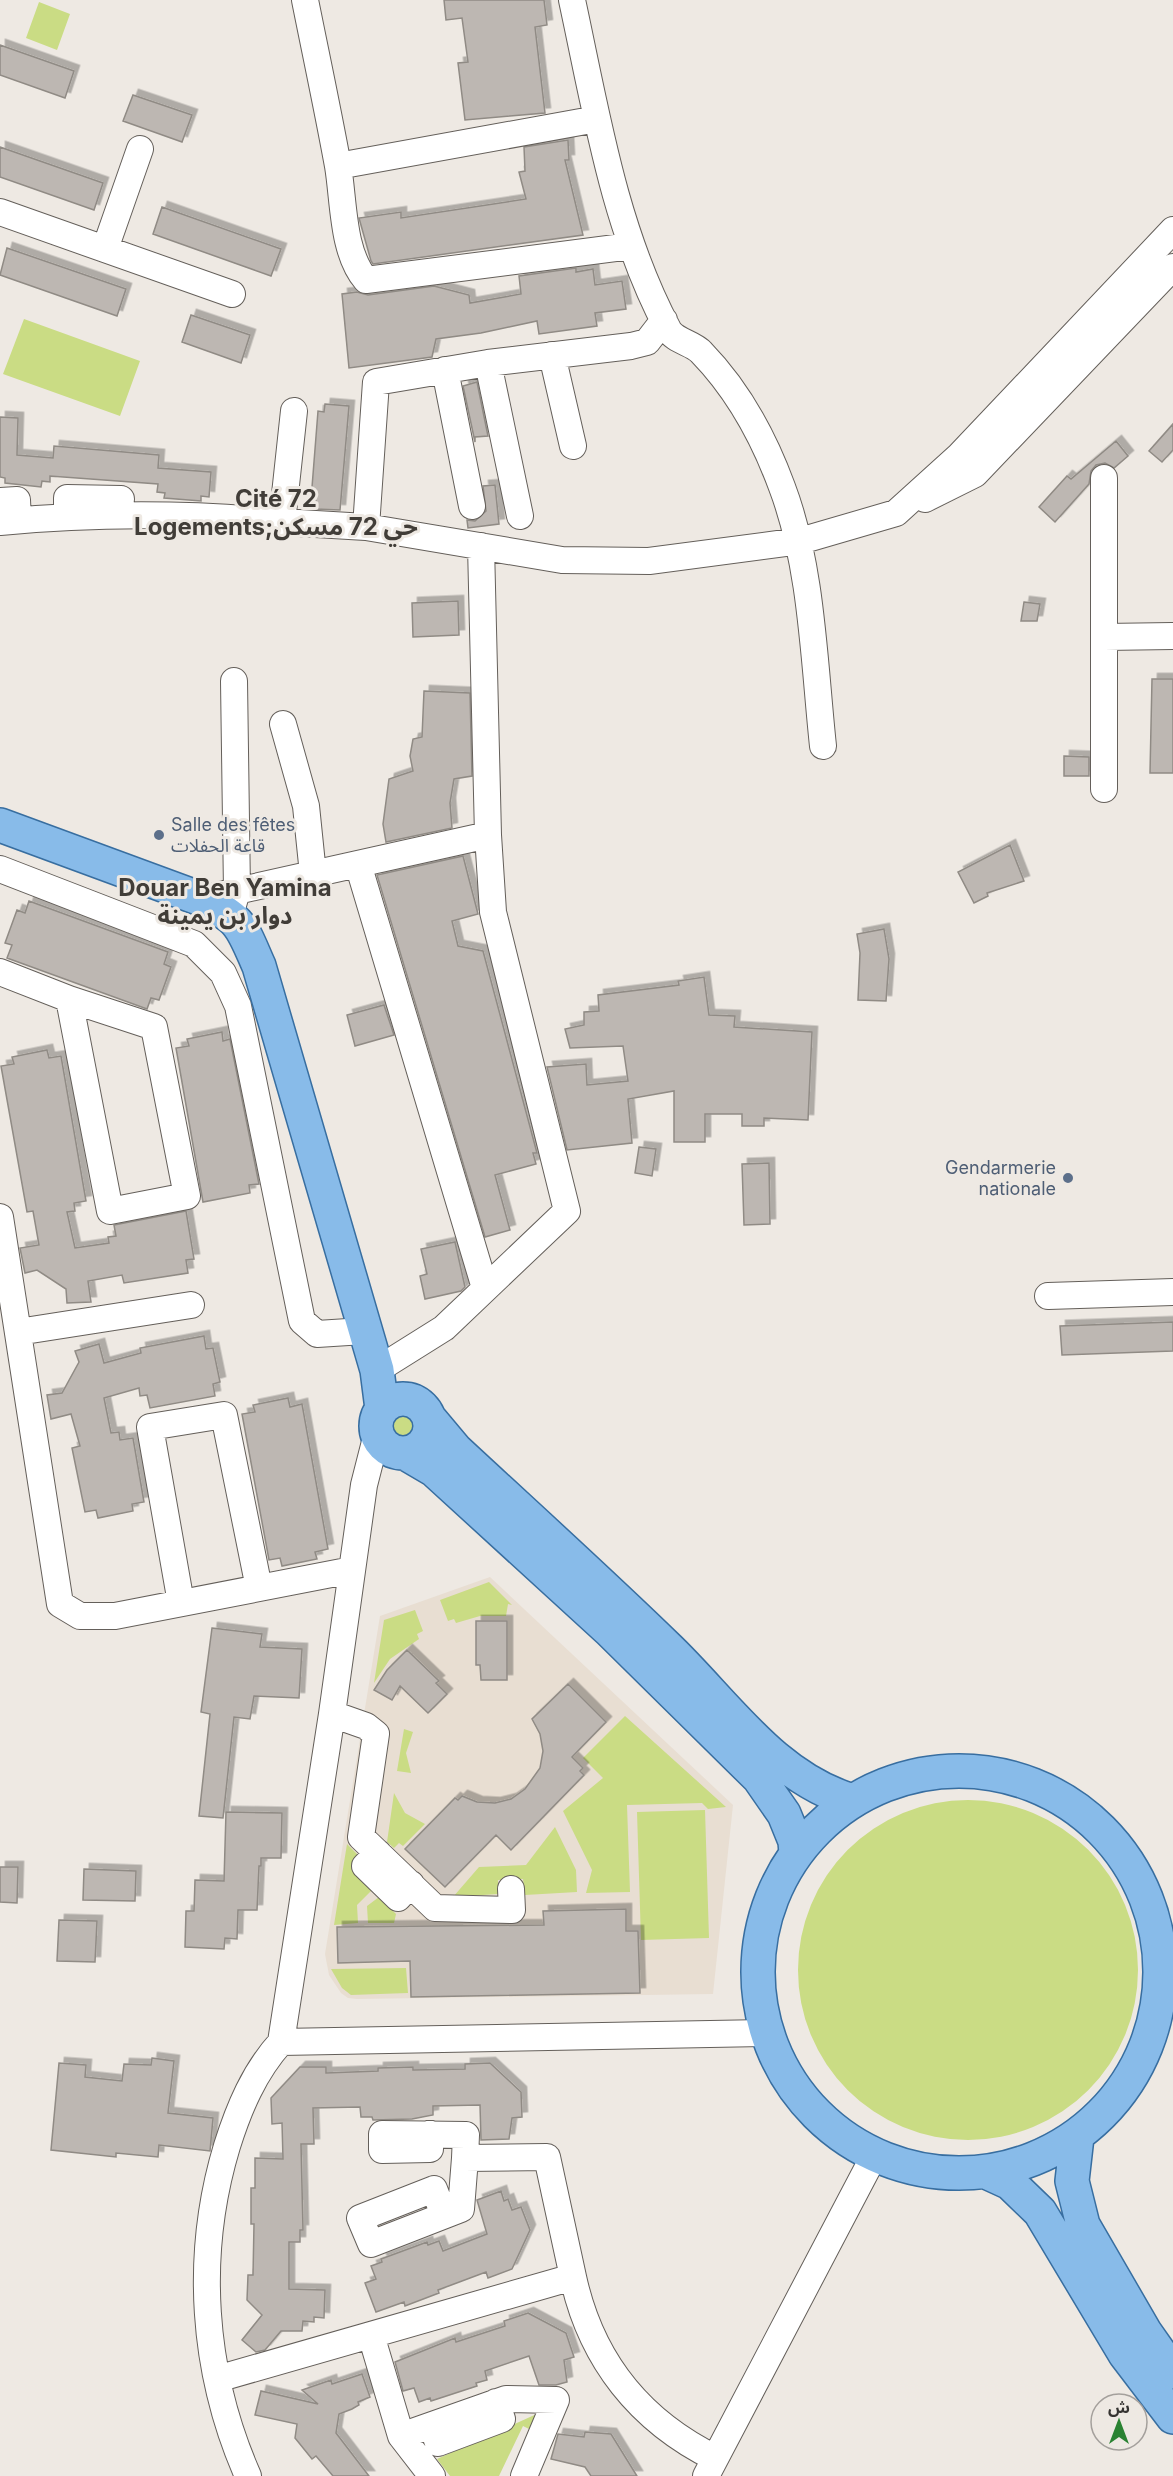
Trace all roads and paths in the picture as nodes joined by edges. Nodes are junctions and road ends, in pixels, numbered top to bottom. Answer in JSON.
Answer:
{"nodes":[{"id":1,"x":305,"y":0,"type":"edge"},
{"id":2,"x":572,"y":0,"type":"edge"},
{"id":3,"x":597,"y":119,"type":"junction"},
{"id":4,"x":140,"y":149,"type":"dead end"},
{"id":5,"x":338,"y":166,"type":"junction"},
{"id":6,"x":0,"y":212,"type":"edge"},
{"id":7,"x":1173,"y":230,"type":"edge"},
{"id":8,"x":631,"y":246,"type":"junction"},
{"id":9,"x":105,"y":249,"type":"junction"},
{"id":10,"x":1173,"y":267,"type":"edge"},
{"id":11,"x":232,"y":294,"type":"dead end"},
{"id":12,"x":664,"y":320,"type":"junction"},
{"id":13,"x":552,"y":355,"type":"junction"},
{"id":14,"x":488,"y":363,"type":"junction"},
{"id":15,"x":445,"y":370,"type":"junction"},
{"id":16,"x":294,"y":411,"type":"dead end"},
{"id":17,"x":573,"y":446,"type":"dead end"},
{"id":18,"x":967,"y":465,"type":"junction"},
{"id":19,"x":1104,"y":478,"type":"dead end"},
{"id":20,"x":0,"y":501,"type":"edge"},
{"id":21,"x":472,"y":506,"type":"dead end"},
{"id":22,"x":520,"y":516,"type":"dead end"},
{"id":23,"x":9,"y":521,"type":"edge"},
{"id":24,"x":282,"y":522,"type":"junction"},
{"id":25,"x":366,"y":527,"type":"junction"},
{"id":26,"x":800,"y":541,"type":"junction"},
{"id":27,"x":481,"y":546,"type":"junction"},
{"id":28,"x":1173,"y":636,"type":"edge"},
{"id":29,"x":1104,"y":637,"type":"junction"},
{"id":30,"x":234,"y":681,"type":"dead end"},
{"id":31,"x":283,"y":724,"type":"dead end"},
{"id":32,"x":823,"y":746,"type":"dead end"},
{"id":33,"x":1104,"y":789,"type":"dead end"},
{"id":34,"x":0,"y":825,"type":"edge"},
{"id":35,"x":488,"y":835,"type":"junction"},
{"id":36,"x":358,"y":864,"type":"junction"},
{"id":37,"x":0,"y":869,"type":"edge"},
{"id":38,"x":313,"y":874,"type":"junction"},
{"id":39,"x":234,"y":902,"type":"junction"},
{"id":40,"x":0,"y":972,"type":"edge"},
{"id":41,"x":69,"y":999,"type":"junction"},
{"id":42,"x":0,"y":1217,"type":"edge"},
{"id":43,"x":485,"y":1288,"type":"junction"},
{"id":44,"x":1173,"y":1292,"type":"edge"},
{"id":45,"x":1048,"y":1296,"type":"dead end"},
{"id":46,"x":191,"y":1305,"type":"dead end"},
{"id":47,"x":364,"y":1331,"type":"junction"},
{"id":48,"x":18,"y":1332,"type":"junction"},
{"id":49,"x":377,"y":1370,"type":"junction"},
{"id":50,"x":399,"y":1415,"type":"junction"},
{"id":51,"x":352,"y":1570,"type":"junction"},
{"id":52,"x":259,"y":1588,"type":"junction"},
{"id":53,"x":181,"y":1603,"type":"junction"},
{"id":54,"x":332,"y":1714,"type":"junction"},
{"id":55,"x":853,"y":1801,"type":"junction"},
{"id":56,"x":796,"y":1854,"type":"junction"},
{"id":57,"x":511,"y":1889,"type":"dead end"},
{"id":58,"x":1163,"y":1916,"type":"edge"},
{"id":59,"x":1166,"y":1996,"type":"edge"},
{"id":60,"x":766,"y":2033,"type":"junction"},
{"id":61,"x":280,"y":2042,"type":"junction"},
{"id":62,"x":430,"y":2134,"type":"dead end"},
{"id":63,"x":1077,"y":2137,"type":"junction"},
{"id":64,"x":874,"y":2156,"type":"junction"},
{"id":65,"x":465,"y":2158,"type":"junction"},
{"id":66,"x":986,"y":2172,"type":"junction"},
{"id":67,"x":444,"y":2215,"type":"dead end"},
{"id":68,"x":573,"y":2277,"type":"junction"},
{"id":69,"x":371,"y":2335,"type":"junction"},
{"id":70,"x":1173,"y":2372,"type":"edge"},
{"id":71,"x":217,"y":2379,"type":"junction"},
{"id":72,"x":1173,"y":2417,"type":"edge"},
{"id":73,"x":401,"y":2436,"type":"junction"},
{"id":74,"x":537,"y":2444,"type":"junction"},
{"id":75,"x":711,"y":2467,"type":"edge"},
{"id":76,"x":248,"y":2476,"type":"edge"},
{"id":77,"x":432,"y":2476,"type":"edge"},
{"id":78,"x":513,"y":2476,"type":"edge"},
{"id":79,"x":524,"y":2476,"type":"edge"}],
"edges":[{"from":1,"to":5,"type":"street"},
{"from":2,"to":3,"type":"street"},
{"from":3,"to":5,"type":"street"},
{"from":3,"to":8,"type":"street"},
{"from":4,"to":9,"type":"street"},
{"from":5,"to":8,"type":"street"},
{"from":6,"to":9,"type":"street"},
{"from":7,"to":18,"type":"street"},
{"from":8,"to":12,"type":"street"},
{"from":9,"to":11,"type":"street"},
{"from":10,"to":18,"type":"street"},
{"from":12,"to":13,"type":"street"},
{"from":12,"to":26,"type":"street"},
{"from":13,"to":14,"type":"street"},
{"from":13,"to":17,"type":"street"},
{"from":14,"to":15,"type":"street"},
{"from":14,"to":22,"type":"street"},
{"from":15,"to":21,"type":"street"},
{"from":15,"to":25,"type":"street"},
{"from":16,"to":24,"type":"street"},
{"from":18,"to":26,"type":"street"},
{"from":19,"to":29,"type":"street"},
{"from":20,"to":23,"type":"street"},
{"from":23,"to":24,"type":"street"},
{"from":24,"to":25,"type":"street"},
{"from":25,"to":27,"type":"street"},
{"from":26,"to":27,"type":"street"},
{"from":26,"to":32,"type":"street"},
{"from":27,"to":35,"type":"street"},
{"from":28,"to":29,"type":"street"},
{"from":29,"to":33,"type":"street"},
{"from":30,"to":39,"type":"street"},
{"from":31,"to":38,"type":"street"},
{"from":34,"to":39,"type":"main road"},
{"from":35,"to":36,"type":"street"},
{"from":35,"to":43,"type":"street"},
{"from":36,"to":38,"type":"street"},
{"from":36,"to":43,"type":"street"},
{"from":37,"to":47,"type":"street"},
{"from":38,"to":39,"type":"street"},
{"from":39,"to":47,"type":"main road"},
{"from":40,"to":41,"type":"street"},
{"from":41,"to":41,"type":"street"},
{"from":42,"to":48,"type":"street"},
{"from":43,"to":49,"type":"street"},
{"from":44,"to":45,"type":"street"},
{"from":46,"to":48,"type":"street"},
{"from":47,"to":49,"type":"main road"},
{"from":48,"to":53,"type":"street"},
{"from":49,"to":50,"type":"main road"},
{"from":50,"to":51,"type":"street"},
{"from":50,"to":55,"type":"main road"},
{"from":50,"to":56,"type":"main road"},
{"from":51,"to":52,"type":"street"},
{"from":51,"to":54,"type":"street"},
{"from":52,"to":53,"type":"street"},
{"from":52,"to":53,"type":"street"},
{"from":54,"to":57,"type":"street"},
{"from":54,"to":61,"type":"street"},
{"from":55,"to":56,"type":"main road"},
{"from":55,"to":58,"type":"main road"},
{"from":56,"to":60,"type":"main road"},
{"from":58,"to":59,"type":"main road"},
{"from":59,"to":63,"type":"main road"},
{"from":60,"to":61,"type":"street"},
{"from":60,"to":64,"type":"main road"},
{"from":61,"to":71,"type":"street"},
{"from":62,"to":65,"type":"street"},
{"from":63,"to":66,"type":"main road"},
{"from":63,"to":70,"type":"main road"},
{"from":64,"to":66,"type":"main road"},
{"from":64,"to":75,"type":"street"},
{"from":65,"to":67,"type":"street"},
{"from":65,"to":68,"type":"street"},
{"from":66,"to":72,"type":"main road"},
{"from":68,"to":69,"type":"street"},
{"from":68,"to":75,"type":"street"},
{"from":69,"to":71,"type":"street"},
{"from":69,"to":73,"type":"street"},
{"from":71,"to":76,"type":"street"},
{"from":73,"to":74,"type":"street"},
{"from":73,"to":77,"type":"street"},
{"from":74,"to":78,"type":"street"},
{"from":74,"to":79,"type":"street"}]}
